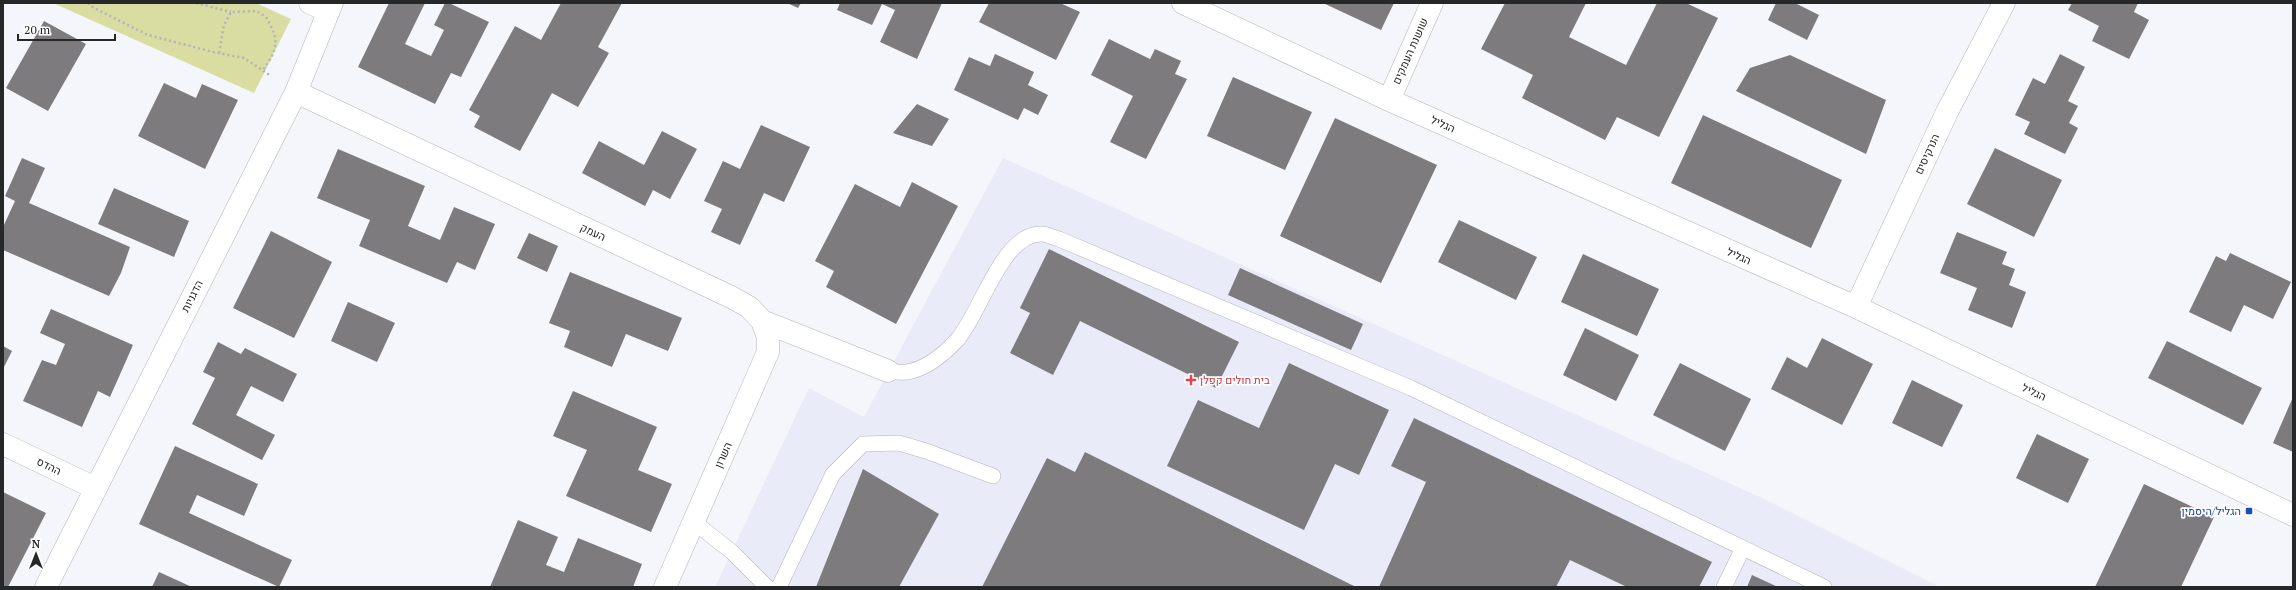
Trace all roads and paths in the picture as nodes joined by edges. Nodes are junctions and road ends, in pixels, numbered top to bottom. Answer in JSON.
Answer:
{"nodes":[{"id":1,"x":88,"y":3,"type":"edge"},
{"id":2,"x":196,"y":3,"type":"edge"},
{"id":3,"x":1183,"y":3,"type":"edge"},
{"id":4,"x":1432,"y":3,"type":"edge"},
{"id":5,"x":2004,"y":3,"type":"edge"},
{"id":6,"x":324,"y":6,"type":"edge"},
{"id":7,"x":231,"y":12,"type":"junction"},
{"id":8,"x":219,"y":53,"type":"junction"},
{"id":9,"x":263,"y":70,"type":"junction"},
{"id":10,"x":296,"y":92,"type":"junction"},
{"id":11,"x":1389,"y":100,"type":"junction"},
{"id":12,"x":1856,"y":308,"type":"junction"},
{"id":13,"x":762,"y":321,"type":"junction"},
{"id":14,"x":888,"y":371,"type":"joint"},
{"id":15,"x":3,"y":444,"type":"edge"},
{"id":16,"x":993,"y":476,"type":"dead end"},
{"id":17,"x":95,"y":488,"type":"junction"},
{"id":18,"x":2293,"y":515,"type":"edge"},
{"id":19,"x":694,"y":522,"type":"junction"},
{"id":20,"x":1743,"y":548,"type":"junction"},
{"id":21,"x":46,"y":587,"type":"edge"},
{"id":22,"x":665,"y":587,"type":"edge"},
{"id":23,"x":767,"y":587,"type":"edge"},
{"id":24,"x":779,"y":587,"type":"edge"},
{"id":25,"x":1724,"y":587,"type":"edge"},
{"id":26,"x":1824,"y":587,"type":"edge"}],
"edges":[{"from":1,"to":8,"type":"path"},
{"from":2,"to":7,"type":"path"},
{"from":3,"to":11,"type":"street","name":"הגליל"},
{"from":4,"to":11,"type":"street","name":"שושנת העמקים"},
{"from":5,"to":12,"type":"street","name":"הנרקיסים"},
{"from":6,"to":10,"type":"street","name":"הדגניות"},
{"from":7,"to":8,"type":"path"},
{"from":7,"to":9,"type":"path"},
{"from":8,"to":9,"type":"path"},
{"from":9,"to":10,"type":"path"},
{"from":10,"to":13,"type":"street","name":"העמק"},
{"from":10,"to":17,"type":"street","name":"הדגניות"},
{"from":11,"to":12,"type":"street","name":"הגליל"},
{"from":12,"to":18,"type":"street","name":"הגליל"},
{"from":13,"to":14,"type":"street","name":"העמק"},
{"from":13,"to":19,"type":"street","name":"השרון"},
{"from":14,"to":20,"type":"lane"},
{"from":15,"to":17,"type":"street","name":"ההדס"},
{"from":16,"to":24,"type":"lane"},
{"from":17,"to":21,"type":"street","name":"הדגניות"},
{"from":19,"to":22,"type":"street","name":"השרון"},
{"from":19,"to":23,"type":"lane"},
{"from":20,"to":25,"type":"lane"},
{"from":20,"to":26,"type":"lane"}]}
